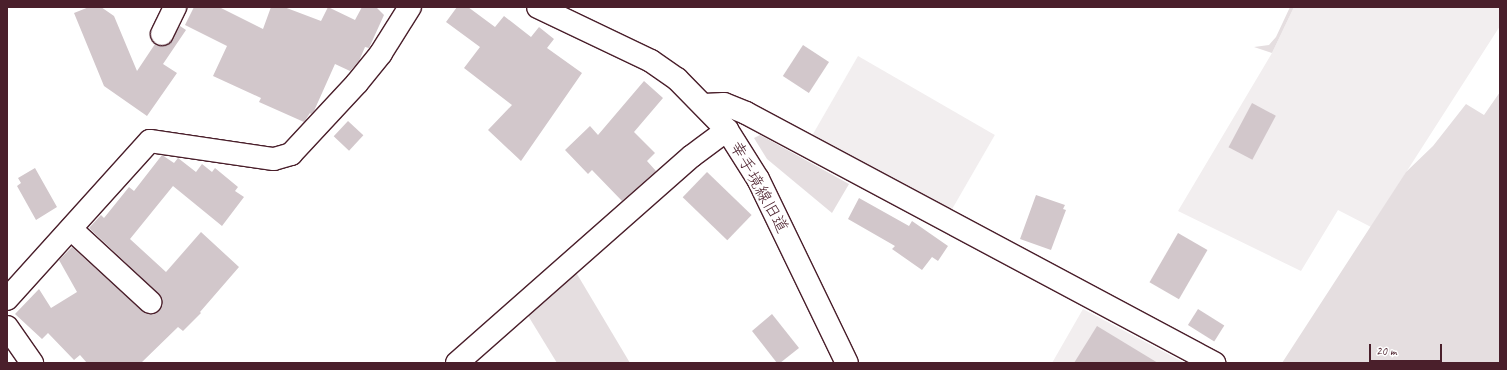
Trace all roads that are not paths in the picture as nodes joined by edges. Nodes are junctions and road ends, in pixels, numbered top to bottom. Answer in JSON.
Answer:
{"nodes":[{"id":1,"x":175,"y":7,"type":"edge"},
{"id":2,"x":410,"y":7,"type":"edge"},
{"id":3,"x":538,"y":7,"type":"edge"},
{"id":4,"x":162,"y":34,"type":"dead end"},
{"id":5,"x":704,"y":105,"type":"junction"},
{"id":6,"x":727,"y":130,"type":"junction"},
{"id":7,"x":71,"y":229,"type":"junction"},
{"id":8,"x":7,"y":299,"type":"edge"},
{"id":9,"x":150,"y":302,"type":"dead end"},
{"id":10,"x":7,"y":326,"type":"edge"},
{"id":11,"x":32,"y":363,"type":"edge"},
{"id":12,"x":457,"y":363,"type":"edge"},
{"id":13,"x":847,"y":363,"type":"edge"},
{"id":14,"x":1214,"y":363,"type":"edge"}],
"edges":[{"from":1,"to":4,"type":"street"},
{"from":2,"to":7,"type":"street"},
{"from":3,"to":5,"type":"street","name":"幸手境線旧道"},
{"from":5,"to":6,"type":"street","name":"幸手境線旧道"},
{"from":5,"to":14,"type":"street"},
{"from":6,"to":12,"type":"street"},
{"from":6,"to":13,"type":"street","name":"幸手境線旧道"},
{"from":7,"to":8,"type":"street"},
{"from":7,"to":9,"type":"street"},
{"from":10,"to":11,"type":"street"}]}
